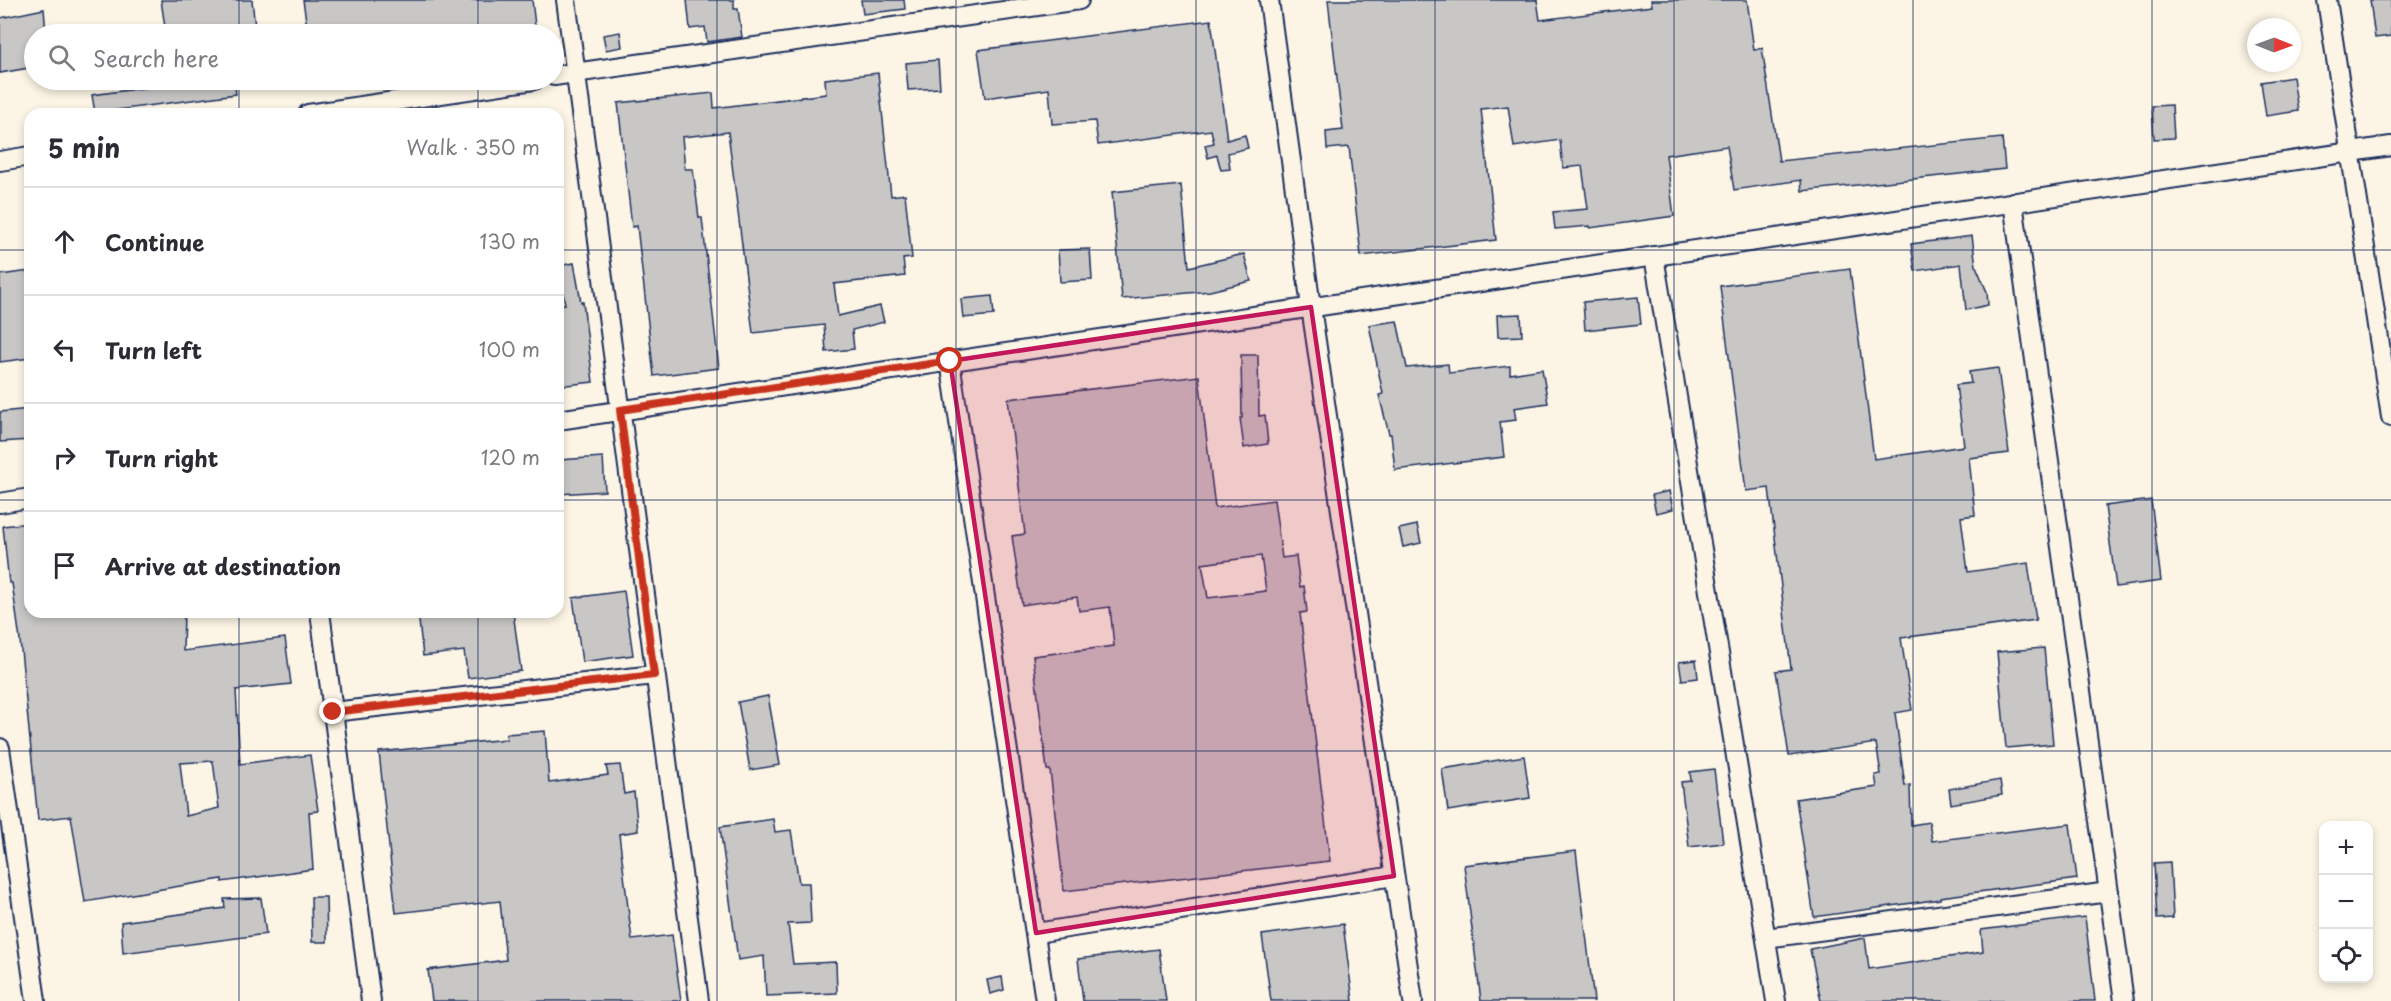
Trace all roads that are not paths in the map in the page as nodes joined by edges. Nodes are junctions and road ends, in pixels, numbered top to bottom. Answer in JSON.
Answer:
{"nodes":[{"id":1,"x":566,"y":0,"type":"edge"},
{"id":2,"x":1079,"y":0,"type":"edge"},
{"id":3,"x":1269,"y":0,"type":"edge"},
{"id":4,"x":2327,"y":0,"type":"edge"},
{"id":5,"x":575,"y":73,"type":"junction"},
{"id":6,"x":564,"y":75,"type":"edge"},
{"id":7,"x":468,"y":90,"type":"edge"},
{"id":8,"x":348,"y":108,"type":"edge"},
{"id":9,"x":2391,"y":146,"type":"edge"},
{"id":10,"x":2350,"y":152,"type":"junction"},
{"id":11,"x":24,"y":157,"type":"edge"},
{"id":12,"x":0,"y":161,"type":"edge"},
{"id":13,"x":2013,"y":202,"type":"junction"},
{"id":14,"x":1654,"y":256,"type":"junction"},
{"id":15,"x":1311,"y":307,"type":"junction"},
{"id":16,"x":950,"y":361,"type":"junction"},
{"id":17,"x":620,"y":410,"type":"junction"},
{"id":18,"x":2391,"y":417,"type":"edge"},
{"id":19,"x":564,"y":419,"type":"edge"},
{"id":20,"x":24,"y":499,"type":"edge"},
{"id":21,"x":0,"y":503,"type":"edge"},
{"id":22,"x":321,"y":618,"type":"edge"},
{"id":23,"x":654,"y":675,"type":"junction"},
{"id":24,"x":333,"y":712,"type":"junction"},
{"id":25,"x":0,"y":748,"type":"edge"},
{"id":26,"x":1394,"y":876,"type":"junction"},
{"id":27,"x":2109,"y":892,"type":"junction"},
{"id":28,"x":1036,"y":933,"type":"junction"},
{"id":29,"x":1766,"y":938,"type":"junction"},
{"id":30,"x":36,"y":1001,"type":"edge"},
{"id":31,"x":371,"y":1001,"type":"edge"},
{"id":32,"x":699,"y":1001,"type":"edge"},
{"id":33,"x":1045,"y":1001,"type":"edge"},
{"id":34,"x":1413,"y":1001,"type":"edge"},
{"id":35,"x":1776,"y":1001,"type":"edge"},
{"id":36,"x":2124,"y":1001,"type":"edge"}],
"edges":[{"from":1,"to":5,"type":"street"},
{"from":2,"to":5,"type":"street"},
{"from":3,"to":15,"type":"street"},
{"from":4,"to":10,"type":"street"},
{"from":5,"to":6,"type":"street"},
{"from":5,"to":17,"type":"street"},
{"from":7,"to":8,"type":"street"},
{"from":9,"to":10,"type":"street"},
{"from":10,"to":13,"type":"street"},
{"from":10,"to":18,"type":"street"},
{"from":11,"to":12,"type":"street"},
{"from":13,"to":14,"type":"street"},
{"from":13,"to":27,"type":"street"},
{"from":14,"to":15,"type":"street"},
{"from":14,"to":29,"type":"street"},
{"from":15,"to":16,"type":"street"},
{"from":15,"to":26,"type":"street"},
{"from":16,"to":17,"type":"street"},
{"from":16,"to":28,"type":"street"},
{"from":17,"to":19,"type":"street"},
{"from":17,"to":23,"type":"street"},
{"from":20,"to":21,"type":"street"},
{"from":22,"to":24,"type":"street"},
{"from":23,"to":24,"type":"street"},
{"from":23,"to":32,"type":"street"},
{"from":24,"to":31,"type":"street"},
{"from":25,"to":30,"type":"street"},
{"from":26,"to":28,"type":"street"},
{"from":26,"to":34,"type":"street"},
{"from":27,"to":29,"type":"street"},
{"from":27,"to":36,"type":"street"},
{"from":28,"to":33,"type":"street"},
{"from":29,"to":35,"type":"street"}]}
